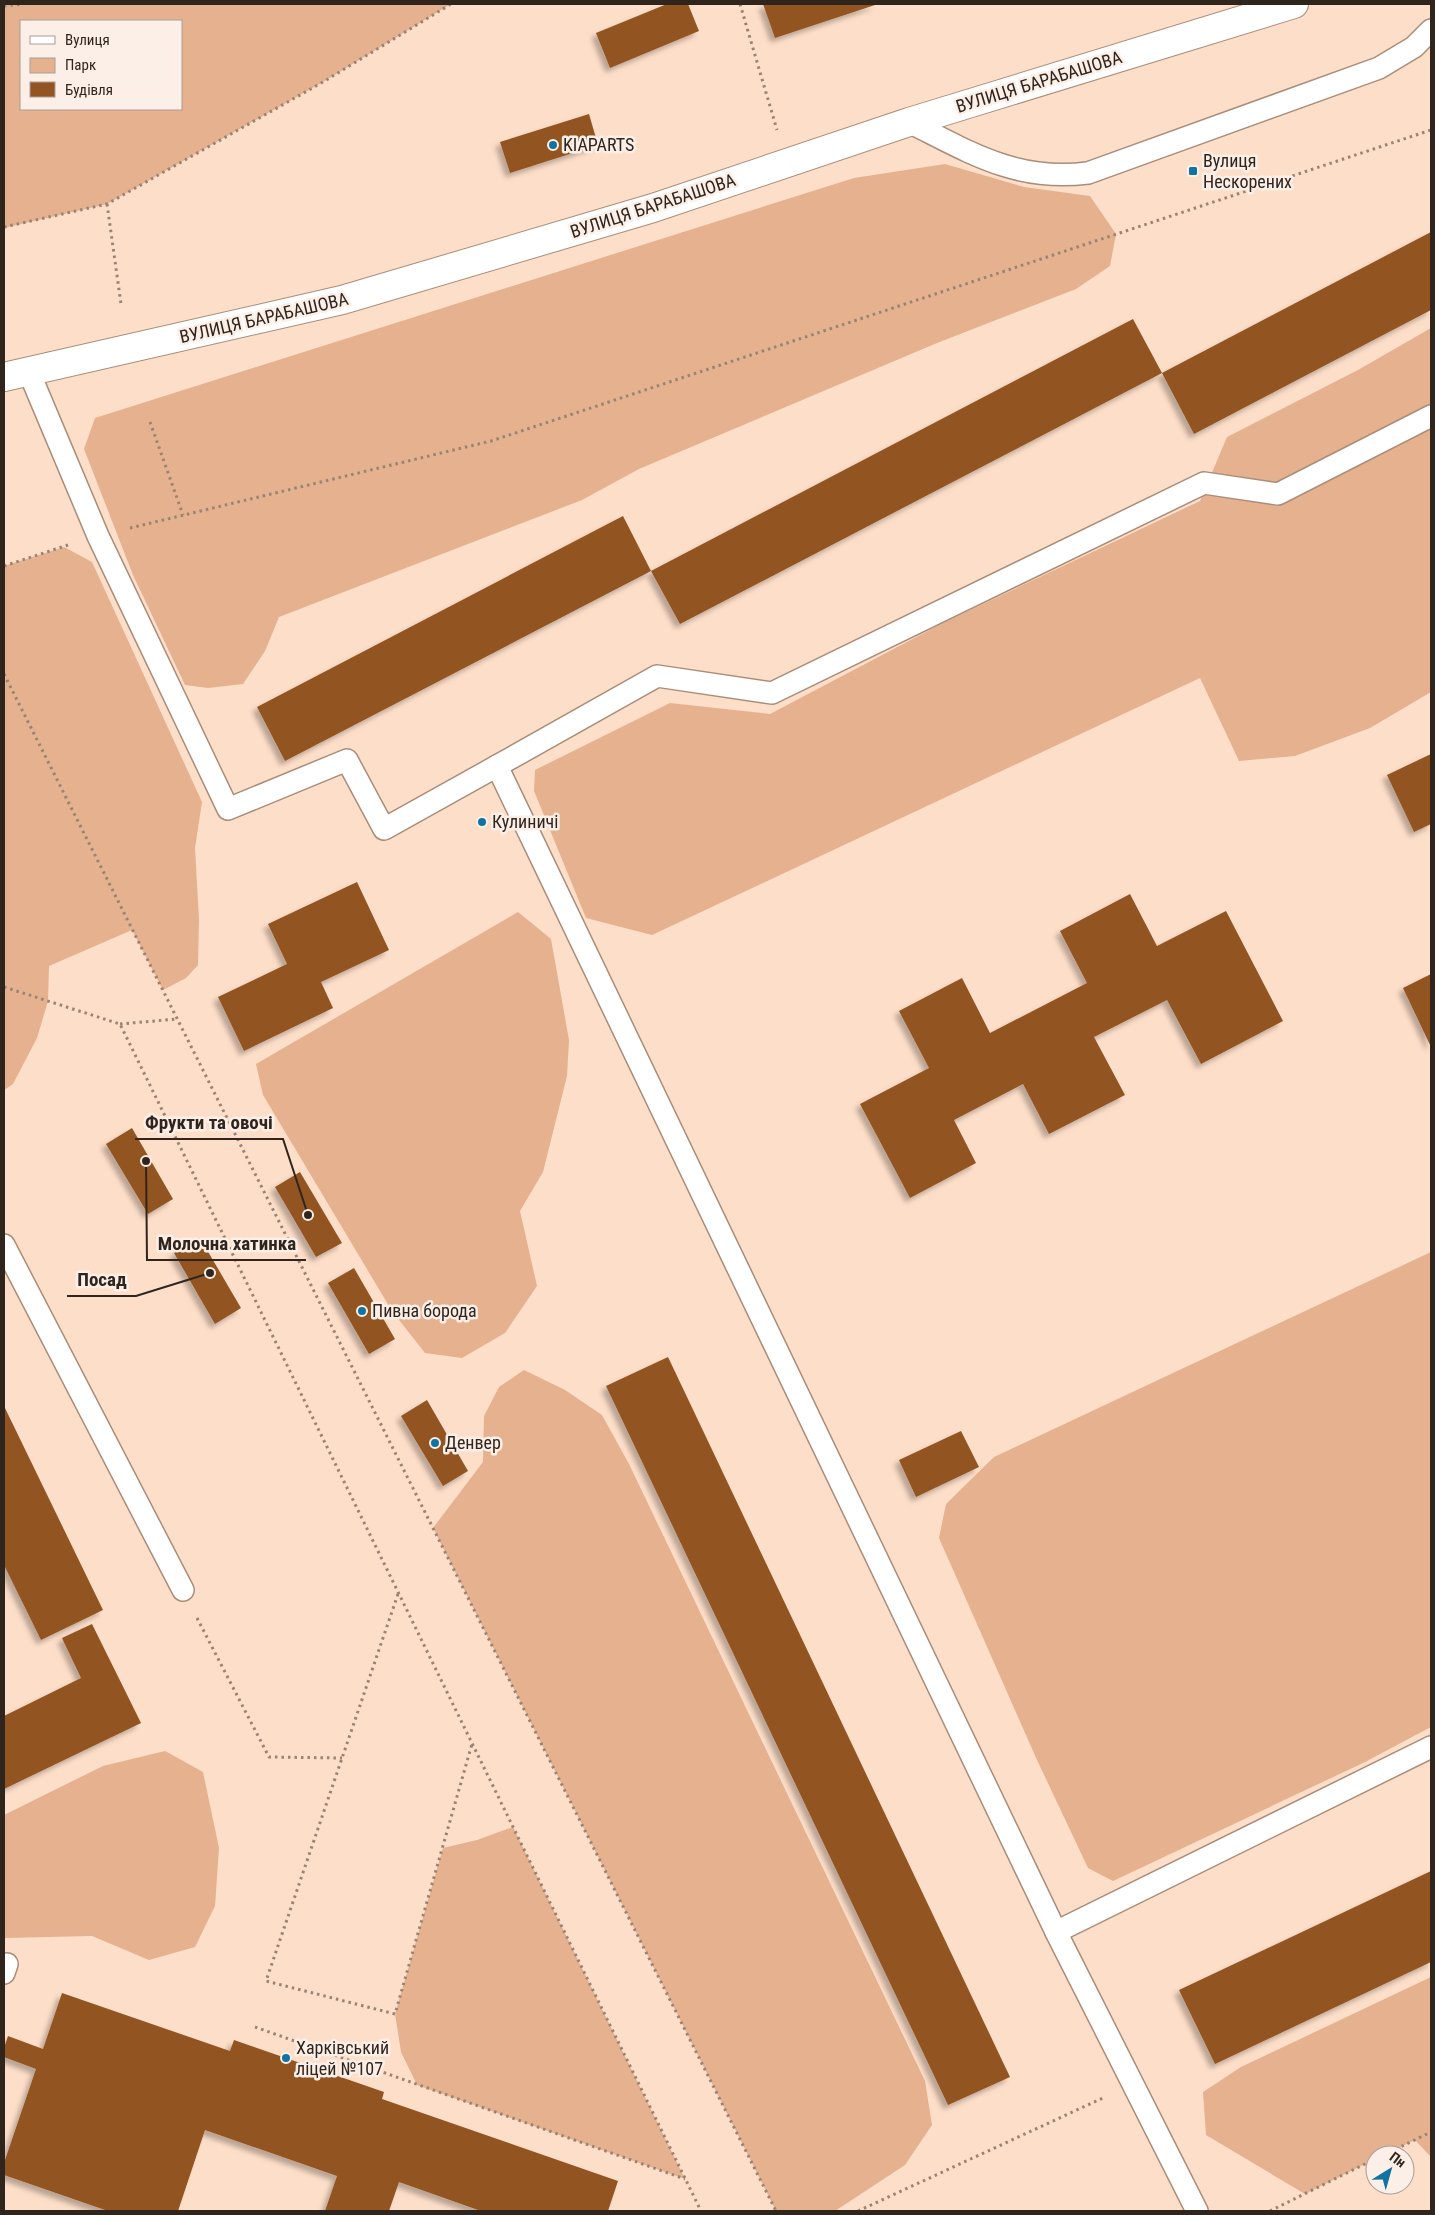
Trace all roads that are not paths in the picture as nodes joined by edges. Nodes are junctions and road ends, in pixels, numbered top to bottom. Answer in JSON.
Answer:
{"nodes":[{"id":1,"x":1294,"y":4,"type":"edge"},
{"id":2,"x":1431,"y":30,"type":"edge"},
{"id":3,"x":909,"y":122,"type":"junction"},
{"id":4,"x":16,"y":375,"type":"edge"},
{"id":5,"x":1431,"y":416,"type":"edge"},
{"id":6,"x":498,"y":766,"type":"junction"},
{"id":7,"x":4,"y":1245,"type":"edge"},
{"id":8,"x":183,"y":1590,"type":"road end"},
{"id":9,"x":1431,"y":1747,"type":"edge"},
{"id":10,"x":1056,"y":1932,"type":"junction"},
{"id":11,"x":1197,"y":2211,"type":"edge"}],
"edges":[{"from":1,"to":3,"type":"street","name":"ВУЛИЦЯ БАРАБАШОВА"},
{"from":2,"to":3,"type":"lane"},
{"from":3,"to":4,"type":"street","name":"ВУЛИЦЯ БАРАБАШОВА"},
{"from":4,"to":6,"type":"lane"},
{"from":5,"to":6,"type":"lane"},
{"from":6,"to":10,"type":"lane"},
{"from":7,"to":8,"type":"lane"},
{"from":9,"to":10,"type":"lane"},
{"from":10,"to":11,"type":"lane"}]}
